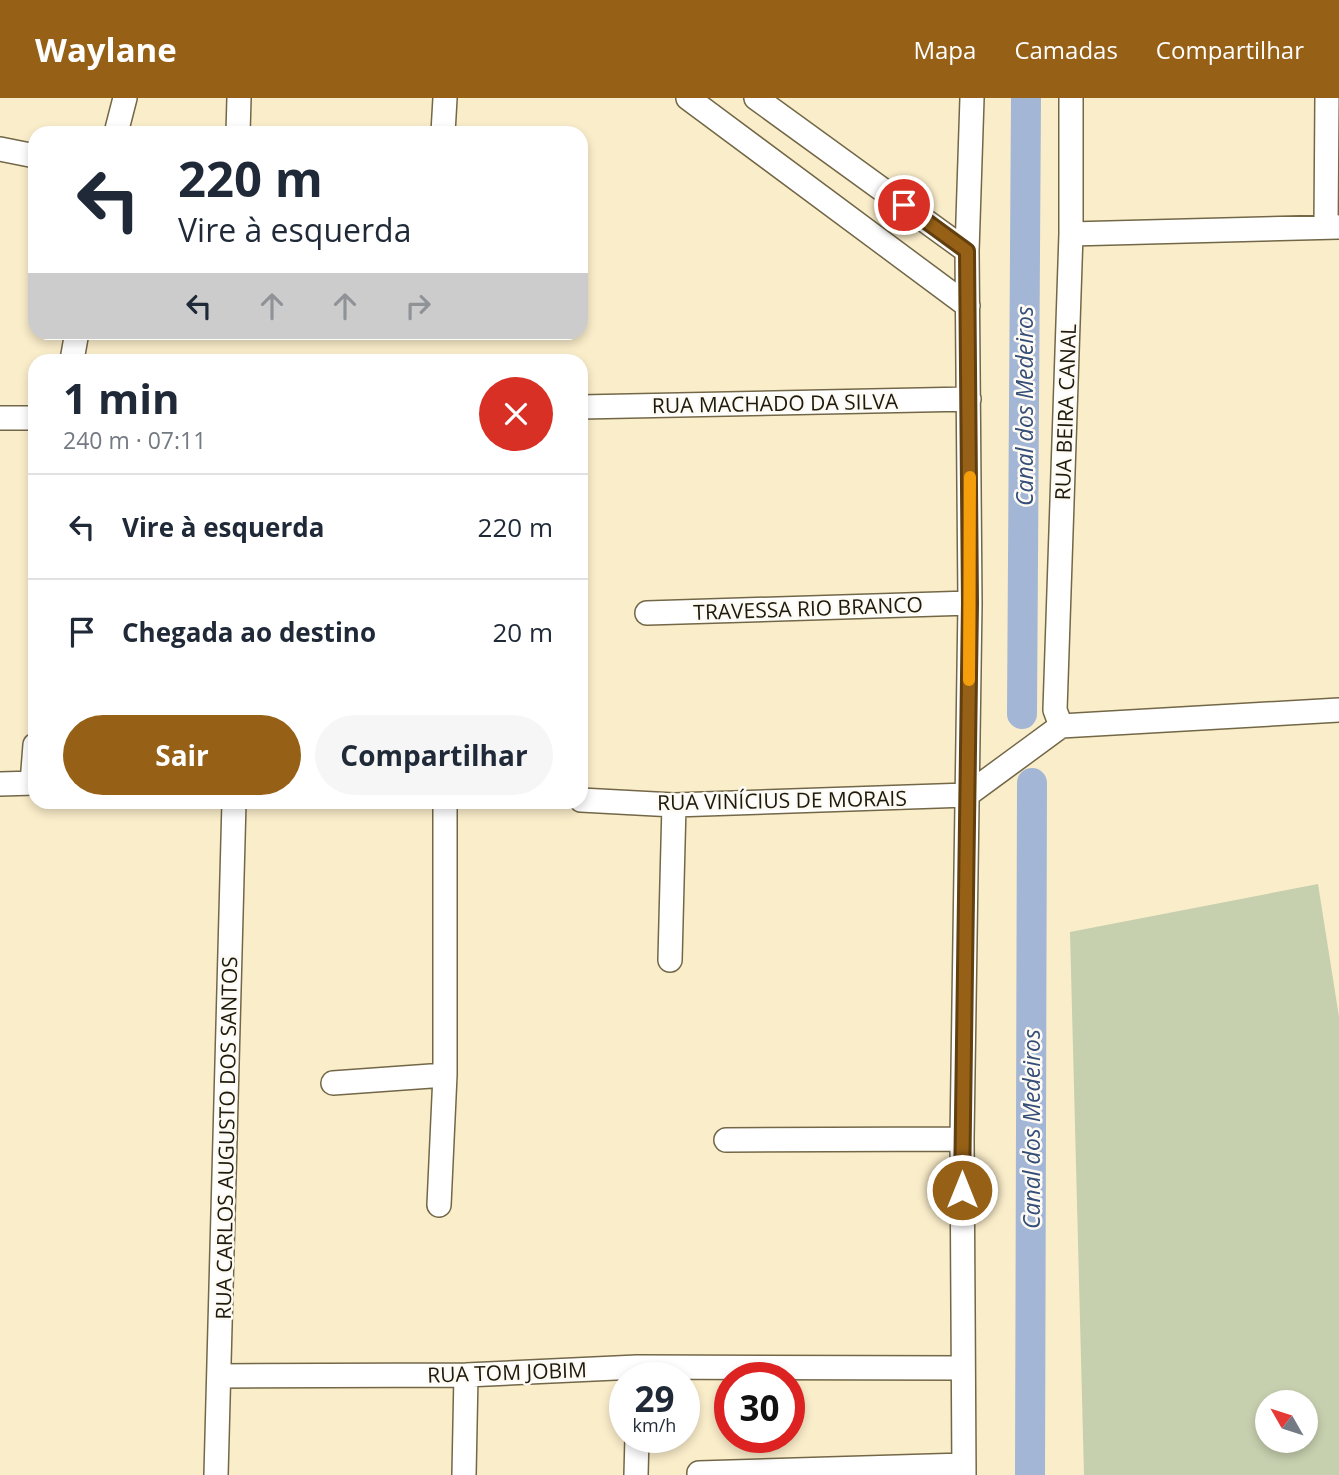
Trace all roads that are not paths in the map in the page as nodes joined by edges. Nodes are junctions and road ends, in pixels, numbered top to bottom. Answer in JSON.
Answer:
{"nodes":[{"id":1,"x":125,"y":98,"type":"edge"},
{"id":2,"x":239,"y":98,"type":"edge"},
{"id":3,"x":445,"y":98,"type":"edge"},
{"id":4,"x":688,"y":98,"type":"edge"},
{"id":5,"x":756,"y":98,"type":"edge"},
{"id":6,"x":972,"y":98,"type":"edge"},
{"id":7,"x":1071,"y":98,"type":"edge"},
{"id":8,"x":1327,"y":98,"type":"edge"},
{"id":9,"x":118,"y":126,"type":"edge"},
{"id":10,"x":237,"y":126,"type":"edge"},
{"id":11,"x":443,"y":126,"type":"edge"},
{"id":12,"x":0,"y":149,"type":"edge"},
{"id":13,"x":28,"y":155,"type":"edge"},
{"id":14,"x":1333,"y":226,"type":"edge"},
{"id":15,"x":1072,"y":234,"type":"junction"},
{"id":16,"x":967,"y":251,"type":"junction"},
{"id":17,"x":968,"y":306,"type":"junction"},
{"id":18,"x":969,"y":399,"type":"junction"},
{"id":19,"x":588,"y":407,"type":"edge"},
{"id":20,"x":0,"y":418,"type":"edge"},
{"id":21,"x":28,"y":418,"type":"edge"},
{"id":22,"x":970,"y":603,"type":"junction"},
{"id":23,"x":647,"y":613,"type":"dead end"},
{"id":24,"x":1339,"y":710,"type":"edge"},
{"id":25,"x":1055,"y":730,"type":"junction"},
{"id":26,"x":28,"y":783,"type":"edge"},
{"id":27,"x":0,"y":785,"type":"edge"},
{"id":28,"x":973,"y":790,"type":"junction"},
{"id":29,"x":588,"y":800,"type":"edge"},
{"id":30,"x":674,"y":805,"type":"junction"},
{"id":31,"x":234,"y":809,"type":"edge"},
{"id":32,"x":445,"y":809,"type":"edge"},
{"id":33,"x":670,"y":960,"type":"dead end"},
{"id":34,"x":445,"y":1075,"type":"junction"},
{"id":35,"x":333,"y":1083,"type":"dead end"},
{"id":36,"x":962,"y":1139,"type":"junction"},
{"id":37,"x":726,"y":1140,"type":"dead end"},
{"id":38,"x":439,"y":1205,"type":"dead end"},
{"id":39,"x":963,"y":1368,"type":"junction"},
{"id":40,"x":700,"y":1371,"type":"edge"},
{"id":41,"x":609,"y":1372,"type":"edge"},
{"id":42,"x":466,"y":1375,"type":"junction"},
{"id":43,"x":220,"y":1376,"type":"junction"},
{"id":44,"x":636,"y":1453,"type":"edge"},
{"id":45,"x":964,"y":1470,"type":"edge"},
{"id":46,"x":699,"y":1473,"type":"dead end"},
{"id":47,"x":216,"y":1475,"type":"edge"},
{"id":48,"x":464,"y":1475,"type":"edge"},
{"id":49,"x":636,"y":1475,"type":"edge"}],
"edges":[{"from":1,"to":9,"type":"street"},
{"from":2,"to":10,"type":"street"},
{"from":3,"to":11,"type":"street"},
{"from":4,"to":17,"type":"street"},
{"from":5,"to":16,"type":"street"},
{"from":6,"to":16,"type":"street"},
{"from":7,"to":15,"type":"street","name":"RUA BEIRA CANAL"},
{"from":8,"to":14,"type":"street"},
{"from":12,"to":13,"type":"street"},
{"from":14,"to":15,"type":"street"},
{"from":15,"to":25,"type":"street","name":"RUA BEIRA CANAL"},
{"from":16,"to":17,"type":"street"},
{"from":17,"to":18,"type":"street"},
{"from":18,"to":19,"type":"street","name":"RUA MACHADO DA SILVA"},
{"from":18,"to":22,"type":"street"},
{"from":20,"to":21,"type":"street"},
{"from":22,"to":23,"type":"street","name":"TRAVESSA RIO BRANCO"},
{"from":22,"to":28,"type":"street"},
{"from":24,"to":25,"type":"street"},
{"from":25,"to":28,"type":"street"},
{"from":26,"to":27,"type":"street"},
{"from":28,"to":30,"type":"street","name":"RUA VINÍCIUS DE MORAIS"},
{"from":28,"to":36,"type":"street"},
{"from":29,"to":30,"type":"street","name":"RUA VINÍCIUS DE MORAIS"},
{"from":30,"to":33,"type":"street"},
{"from":31,"to":43,"type":"street","name":"RUA CARLOS AUGUSTO DOS SANTOS"},
{"from":32,"to":34,"type":"street"},
{"from":34,"to":35,"type":"street"},
{"from":34,"to":38,"type":"street"},
{"from":36,"to":37,"type":"street"},
{"from":36,"to":39,"type":"street"},
{"from":39,"to":40,"type":"street","name":"RUA TOM JOBIM"},
{"from":39,"to":45,"type":"street"},
{"from":41,"to":42,"type":"street","name":"RUA TOM JOBIM"},
{"from":42,"to":43,"type":"street","name":"RUA TOM JOBIM"},
{"from":42,"to":48,"type":"street"},
{"from":43,"to":47,"type":"street","name":"RUA CARLOS AUGUSTO DOS SANTOS"},
{"from":44,"to":49,"type":"street"},
{"from":45,"to":46,"type":"street"}]}
